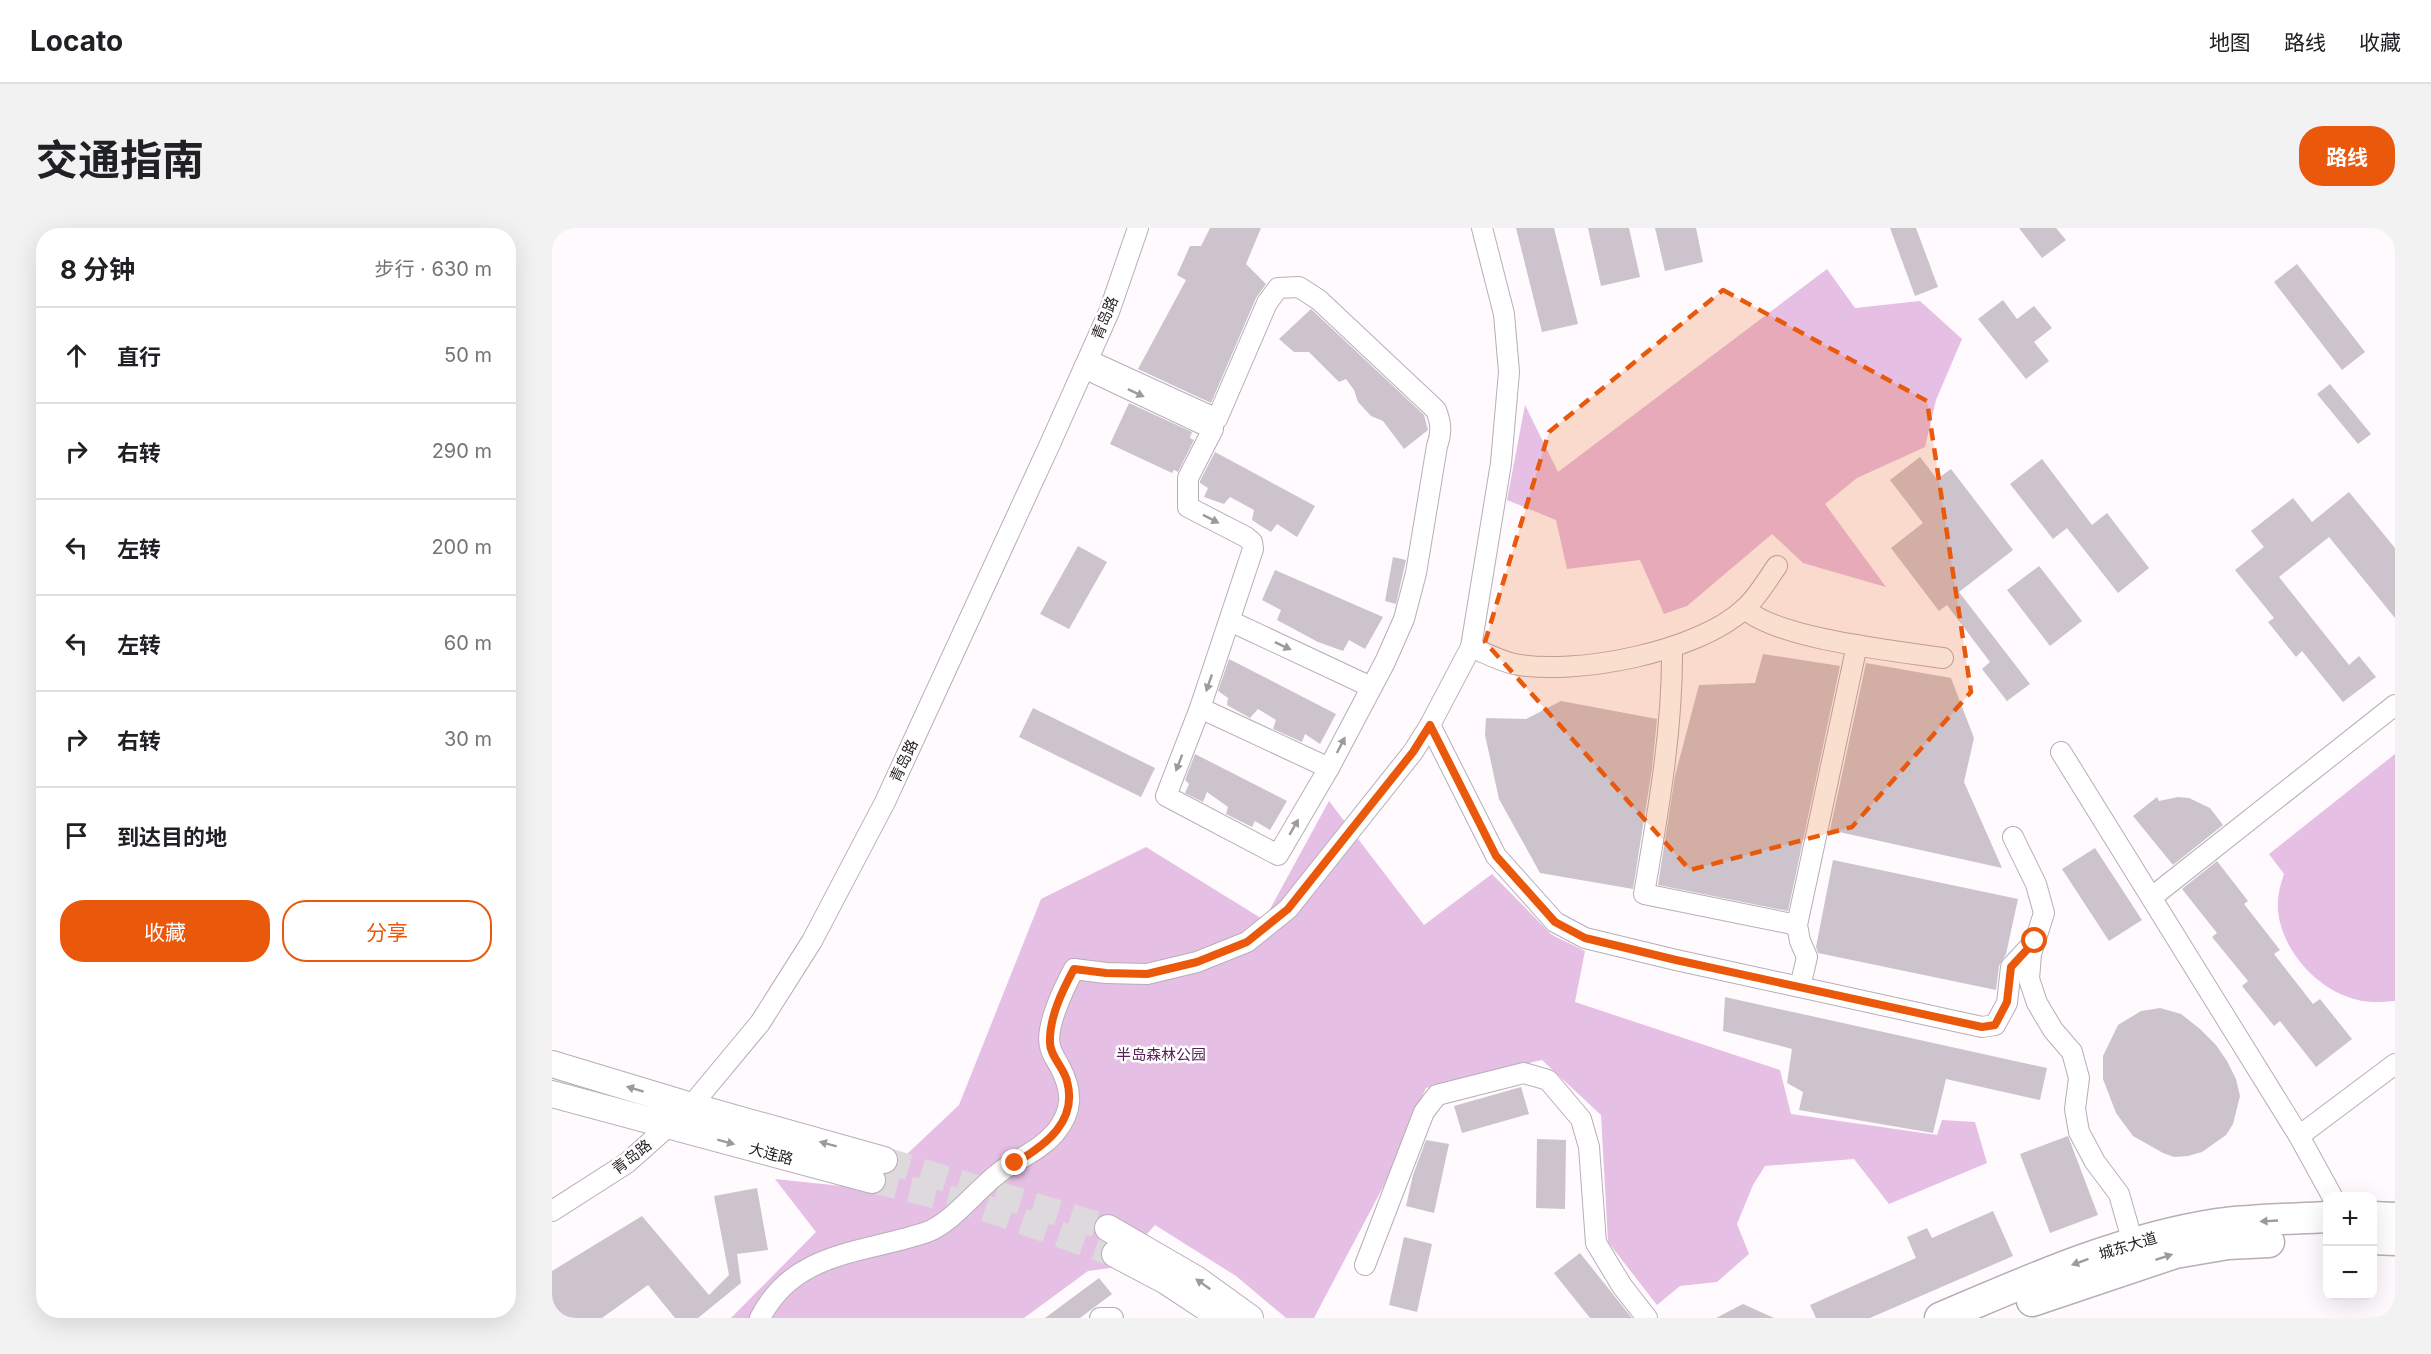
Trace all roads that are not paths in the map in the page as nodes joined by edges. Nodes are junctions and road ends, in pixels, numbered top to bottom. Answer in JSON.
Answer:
{"nodes":[{"id":1,"x":1138,"y":228,"type":"edge"},
{"id":2,"x":1482,"y":228,"type":"edge"},
{"id":3,"x":1086,"y":364,"type":"junction"},
{"id":4,"x":1215,"y":424,"type":"junction"},
{"id":5,"x":1777,"y":566,"type":"dead end"},
{"id":6,"x":1745,"y":609,"type":"junction"},
{"id":7,"x":1230,"y":621,"type":"junction"},
{"id":8,"x":1857,"y":645,"type":"junction"},
{"id":9,"x":1472,"y":647,"type":"junction"},
{"id":10,"x":1672,"y":647,"type":"junction"},
{"id":11,"x":1943,"y":658,"type":"dead end"},
{"id":12,"x":1371,"y":687,"type":"junction"},
{"id":13,"x":2395,"y":705,"type":"edge"},
{"id":14,"x":1200,"y":708,"type":"junction"},
{"id":15,"x":1430,"y":725,"type":"junction"},
{"id":16,"x":2061,"y":752,"type":"dead end"},
{"id":17,"x":1329,"y":768,"type":"junction"},
{"id":18,"x":2013,"y":837,"type":"dead end"},
{"id":19,"x":2152,"y":897,"type":"junction"},
{"id":20,"x":1797,"y":925,"type":"junction"},
{"id":21,"x":2035,"y":941,"type":"junction"},
{"id":22,"x":1800,"y":987,"type":"junction"},
{"id":23,"x":552,"y":1064,"type":"edge"},
{"id":24,"x":2395,"y":1064,"type":"edge"},
{"id":25,"x":552,"y":1094,"type":"edge"},
{"id":26,"x":691,"y":1106,"type":"junction"},
{"id":27,"x":669,"y":1127,"type":"junction"},
{"id":28,"x":2299,"y":1136,"type":"junction"},
{"id":29,"x":2329,"y":1192,"type":"edge"},
{"id":30,"x":552,"y":1211,"type":"edge"},
{"id":31,"x":2323,"y":1217,"type":"edge"},
{"id":32,"x":2377,"y":1217,"type":"edge"},
{"id":33,"x":2395,"y":1218,"type":"edge"},
{"id":34,"x":1108,"y":1228,"type":"tunnel mouth"},
{"id":35,"x":2323,"y":1238,"type":"edge"},
{"id":36,"x":2377,"y":1239,"type":"edge"},
{"id":37,"x":2395,"y":1240,"type":"edge"},
{"id":38,"x":2133,"y":1243,"type":"junction"},
{"id":39,"x":1115,"y":1254,"type":"tunnel mouth"},
{"id":40,"x":1365,"y":1265,"type":"dead end"},
{"id":41,"x":760,"y":1318,"type":"edge"},
{"id":42,"x":1100,"y":1318,"type":"edge"},
{"id":43,"x":1113,"y":1318,"type":"edge"},
{"id":44,"x":1222,"y":1318,"type":"edge"},
{"id":45,"x":1250,"y":1318,"type":"edge"},
{"id":46,"x":1647,"y":1318,"type":"edge"},
{"id":47,"x":1940,"y":1318,"type":"edge"},
{"id":48,"x":1990,"y":1318,"type":"edge"}],
"edges":[{"from":1,"to":3,"type":"street","name":"青岛路"},
{"from":2,"to":9,"type":"street"},
{"from":3,"to":4,"type":"street"},
{"from":3,"to":26,"type":"street","name":"青岛路"},
{"from":4,"to":7,"type":"street","one_way":true},
{"from":4,"to":12,"type":"street"},
{"from":5,"to":6,"type":"street"},
{"from":6,"to":8,"type":"street"},
{"from":6,"to":10,"type":"street"},
{"from":7,"to":12,"type":"street","one_way":true},
{"from":7,"to":14,"type":"street","one_way":true},
{"from":8,"to":11,"type":"street"},
{"from":8,"to":20,"type":"street"},
{"from":9,"to":10,"type":"street"},
{"from":9,"to":15,"type":"street"},
{"from":10,"to":20,"type":"street"},
{"from":17,"to":12,"type":"street","one_way":true},
{"from":13,"to":19,"type":"street"},
{"from":14,"to":17,"type":"street"},
{"from":14,"to":17,"type":"street","one_way":true},
{"from":15,"to":22,"type":"street"},
{"from":15,"to":41,"type":"street"},
{"from":16,"to":19,"type":"street"},
{"from":18,"to":21,"type":"street"},
{"from":19,"to":28,"type":"street"},
{"from":20,"to":22,"type":"street"},
{"from":21,"to":22,"type":"street"},
{"from":21,"to":38,"type":"street"},
{"from":26,"to":23,"type":"main road","name":"大连路","one_way":true},
{"from":24,"to":28,"type":"street"},
{"from":25,"to":27,"type":"main road","name":"大连路"},
{"from":26,"to":27,"type":"street","name":"青岛路"},
{"from":27,"to":26,"type":"main road","name":"大连路","one_way":true},
{"from":27,"to":30,"type":"street","name":"青岛路"},
{"from":28,"to":29,"type":"street"},
{"from":31,"to":38,"type":"highway","name":"城东大道","one_way":true},
{"from":32,"to":33,"type":"highway"},
{"from":45,"to":34,"type":"main road","one_way":true},
{"from":48,"to":35,"type":"highway","name":"城东大道","one_way":true},
{"from":36,"to":37,"type":"highway"},
{"from":38,"to":47,"type":"highway","name":"城东大道","one_way":true},
{"from":39,"to":44,"type":"main road"},
{"from":40,"to":46,"type":"street"},
{"from":42,"to":43,"type":"street"}]}
